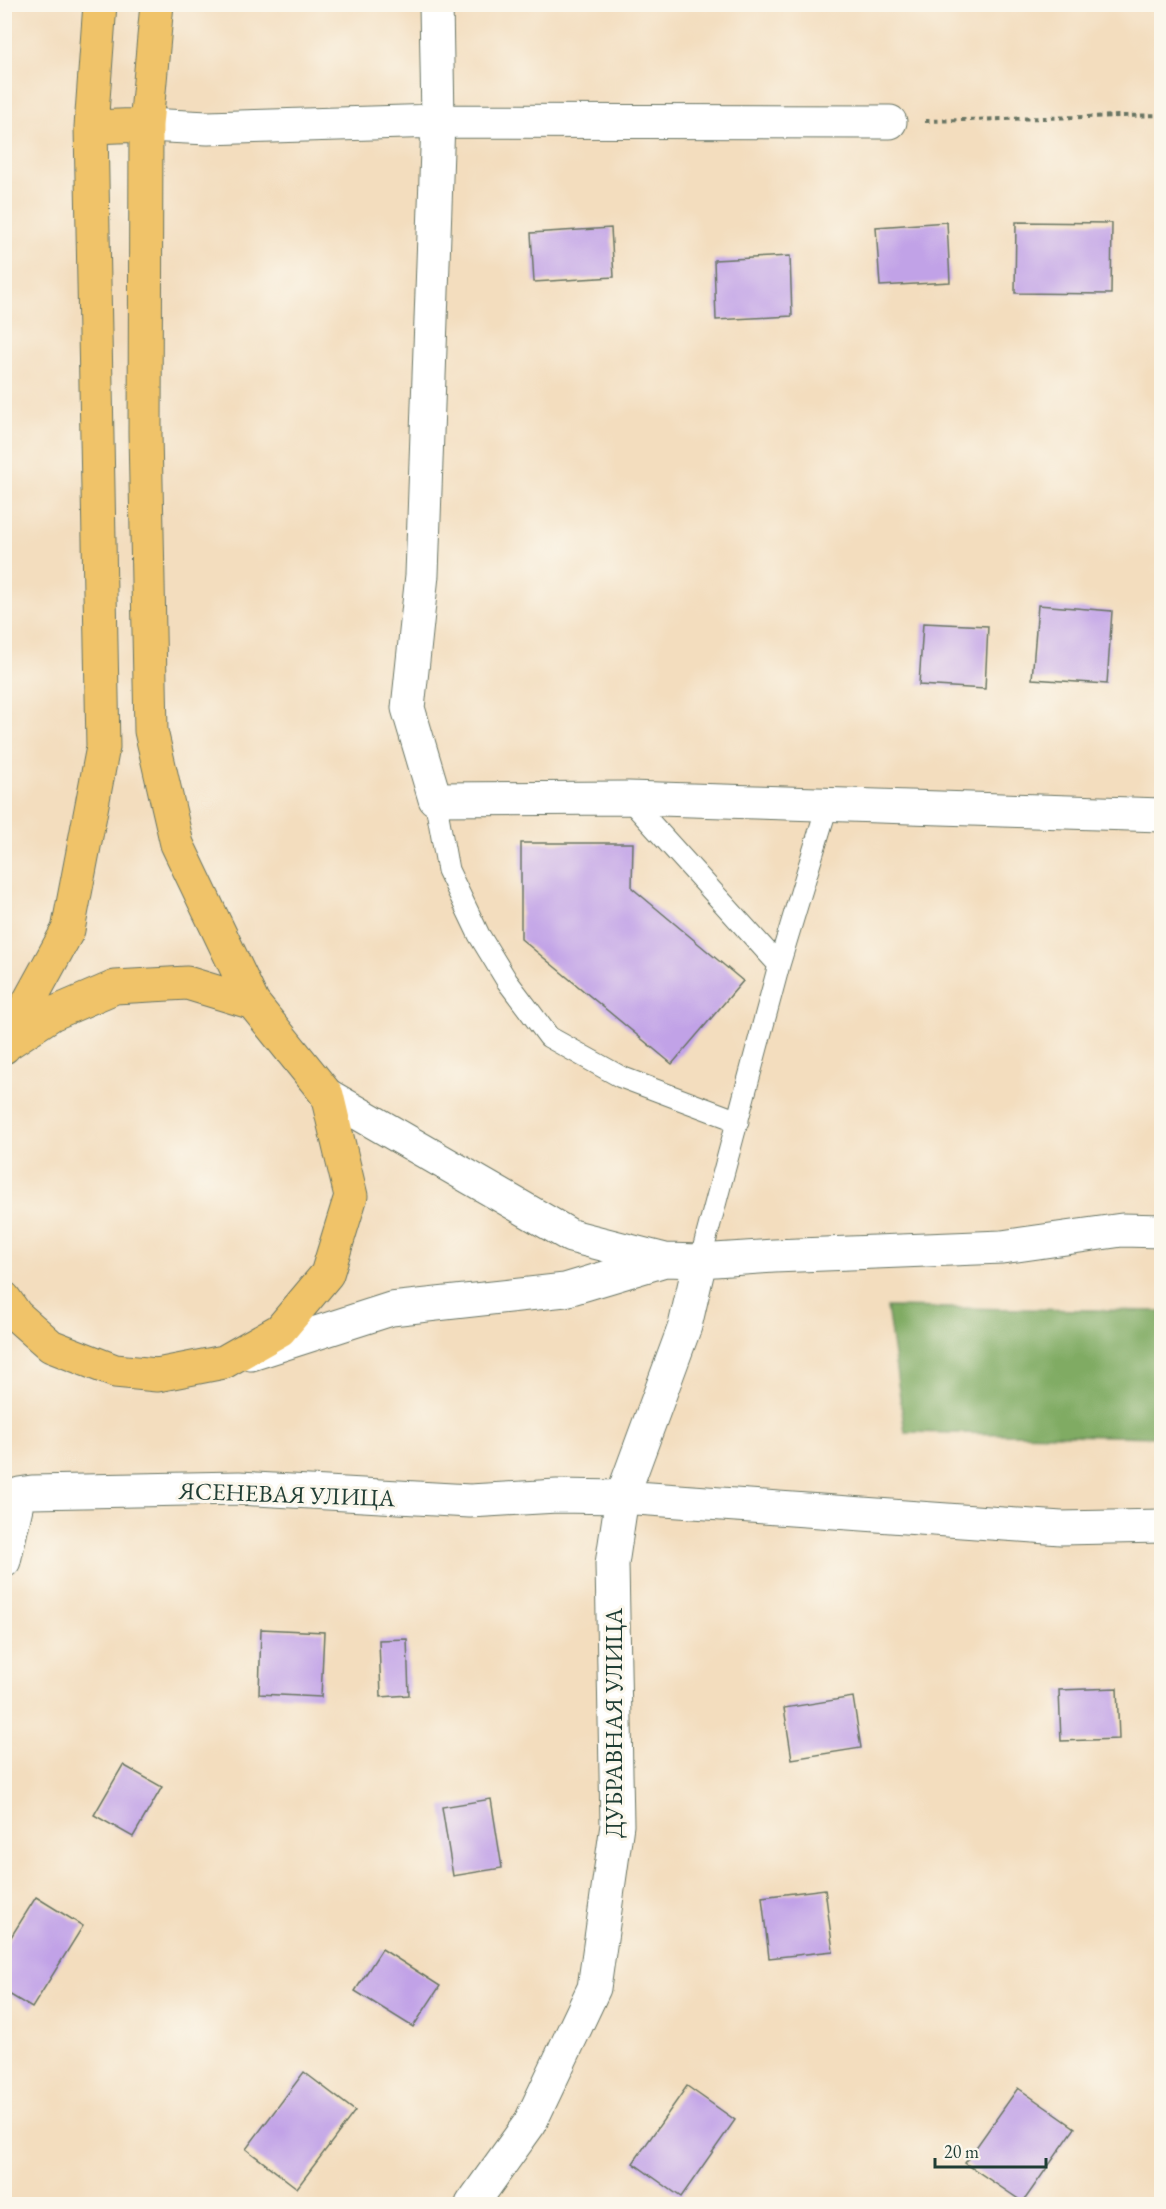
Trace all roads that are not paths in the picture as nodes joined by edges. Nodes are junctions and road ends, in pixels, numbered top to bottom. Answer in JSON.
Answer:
{"nodes":[{"id":1,"x":100,"y":4,"type":"edge"},
{"id":2,"x":157,"y":4,"type":"edge"},
{"id":3,"x":436,"y":4,"type":"edge"},
{"id":4,"x":438,"y":121,"type":"junction"},
{"id":5,"x":890,"y":122,"type":"road end"},
{"id":6,"x":146,"y":125,"type":"junction"},
{"id":7,"x":91,"y":127,"type":"junction"},
{"id":8,"x":628,"y":798,"type":"junction"},
{"id":9,"x":435,"y":799,"type":"junction"},
{"id":10,"x":828,"y":803,"type":"junction"},
{"id":11,"x":1161,"y":815,"type":"edge"},
{"id":12,"x":779,"y":965,"type":"junction"},
{"id":13,"x":254,"y":1003,"type":"junction"},
{"id":14,"x":5,"y":1046,"type":"edge"},
{"id":15,"x":327,"y":1095,"type":"junction"},
{"id":16,"x":738,"y":1121,"type":"junction"},
{"id":17,"x":1161,"y":1231,"type":"edge"},
{"id":18,"x":665,"y":1260,"type":"junction"},
{"id":19,"x":700,"y":1261,"type":"junction"},
{"id":20,"x":8,"y":1308,"type":"edge"},
{"id":21,"x":224,"y":1362,"type":"junction"},
{"id":22,"x":622,"y":1497,"type":"junction"},
{"id":23,"x":1161,"y":1526,"type":"edge"},
{"id":24,"x":4,"y":1561,"type":"edge"},
{"id":25,"x":472,"y":2205,"type":"edge"}],
"edges":[{"from":1,"to":7,"type":"main road"},
{"from":2,"to":6,"type":"main road"},
{"from":3,"to":4,"type":"street"},
{"from":4,"to":5,"type":"street"},
{"from":4,"to":6,"type":"street"},
{"from":4,"to":9,"type":"street"},
{"from":6,"to":7,"type":"main road"},
{"from":6,"to":13,"type":"main road"},
{"from":7,"to":14,"type":"main road"},
{"from":8,"to":9,"type":"street"},
{"from":8,"to":10,"type":"street"},
{"from":8,"to":12,"type":"lane"},
{"from":9,"to":16,"type":"lane"},
{"from":10,"to":11,"type":"street"},
{"from":10,"to":12,"type":"lane"},
{"from":12,"to":16,"type":"lane"},
{"from":13,"to":14,"type":"main road"},
{"from":13,"to":15,"type":"main road"},
{"from":15,"to":18,"type":"street"},
{"from":15,"to":21,"type":"main road"},
{"from":16,"to":19,"type":"lane"},
{"from":17,"to":19,"type":"street"},
{"from":18,"to":19,"type":"street"},
{"from":18,"to":21,"type":"street"},
{"from":19,"to":22,"type":"street","name":"ДУБРАВНАЯ УЛИЦА"},
{"from":20,"to":21,"type":"main road"},
{"from":22,"to":23,"type":"street"},
{"from":22,"to":24,"type":"street","name":"ЯСЕНЕВАЯ УЛИЦА"},
{"from":22,"to":25,"type":"street","name":"ДУБРАВНАЯ УЛИЦА"}]}
